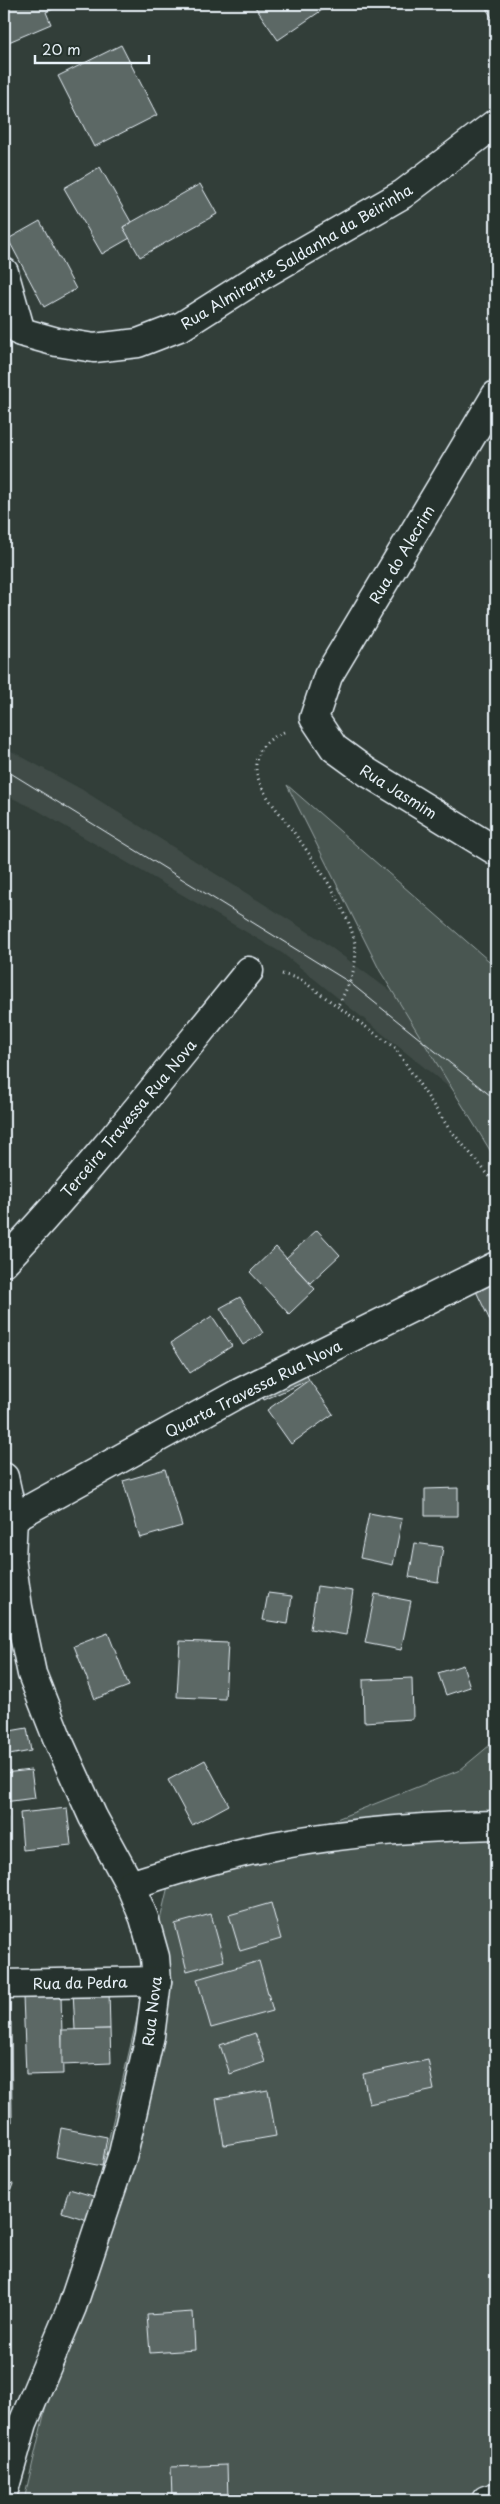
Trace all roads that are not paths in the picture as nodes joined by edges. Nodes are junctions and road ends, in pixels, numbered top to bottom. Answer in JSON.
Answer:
{"nodes":[{"id":1,"x":496,"y":123,"type":"edge"},
{"id":2,"x":4,"y":272,"type":"edge"},
{"id":3,"x":12,"y":335,"type":"edge"},
{"id":4,"x":496,"y":395,"type":"edge"},
{"id":5,"x":314,"y":718,"type":"joint"},
{"id":6,"x":496,"y":851,"type":"edge"},
{"id":7,"x":249,"y":971,"type":"road end"},
{"id":8,"x":4,"y":1262,"type":"edge"},
{"id":9,"x":496,"y":1266,"type":"edge"},
{"id":10,"x":4,"y":1477,"type":"edge"},
{"id":11,"x":13,"y":1518,"type":"junction"},
{"id":12,"x":496,"y":1825,"type":"edge"},
{"id":13,"x":130,"y":1885,"type":"junction"},
{"id":14,"x":157,"y":1980,"type":"junction"},
{"id":15,"x":4,"y":1984,"type":"edge"},
{"id":16,"x":4,"y":2490,"type":"edge"},
{"id":17,"x":496,"y":2497,"type":"edge"},
{"id":18,"x":486,"y":2500,"type":"edge"}],
"edges":[{"from":1,"to":3,"type":"street","name":"Rua Almirante Saldanha da Beirinha"},
{"from":2,"to":3,"type":"street"},
{"from":4,"to":5,"type":"street","name":"Rua do Alecrim"},
{"from":5,"to":6,"type":"street","name":"Rua Jasmim"},
{"from":7,"to":8,"type":"street","name":"Terceira Travessa Rua Nova"},
{"from":9,"to":11,"type":"street","name":"Quarta Travessa Rua Nova"},
{"from":10,"to":11,"type":"street","name":"Rua Nova"},
{"from":11,"to":13,"type":"street","name":"Rua Nova"},
{"from":12,"to":13,"type":"street"},
{"from":13,"to":14,"type":"street","name":"Rua Nova"},
{"from":14,"to":15,"type":"street","name":"Rua da Pedra"},
{"from":14,"to":16,"type":"street","name":"Rua Nova"},
{"from":17,"to":18,"type":"street"}]}
